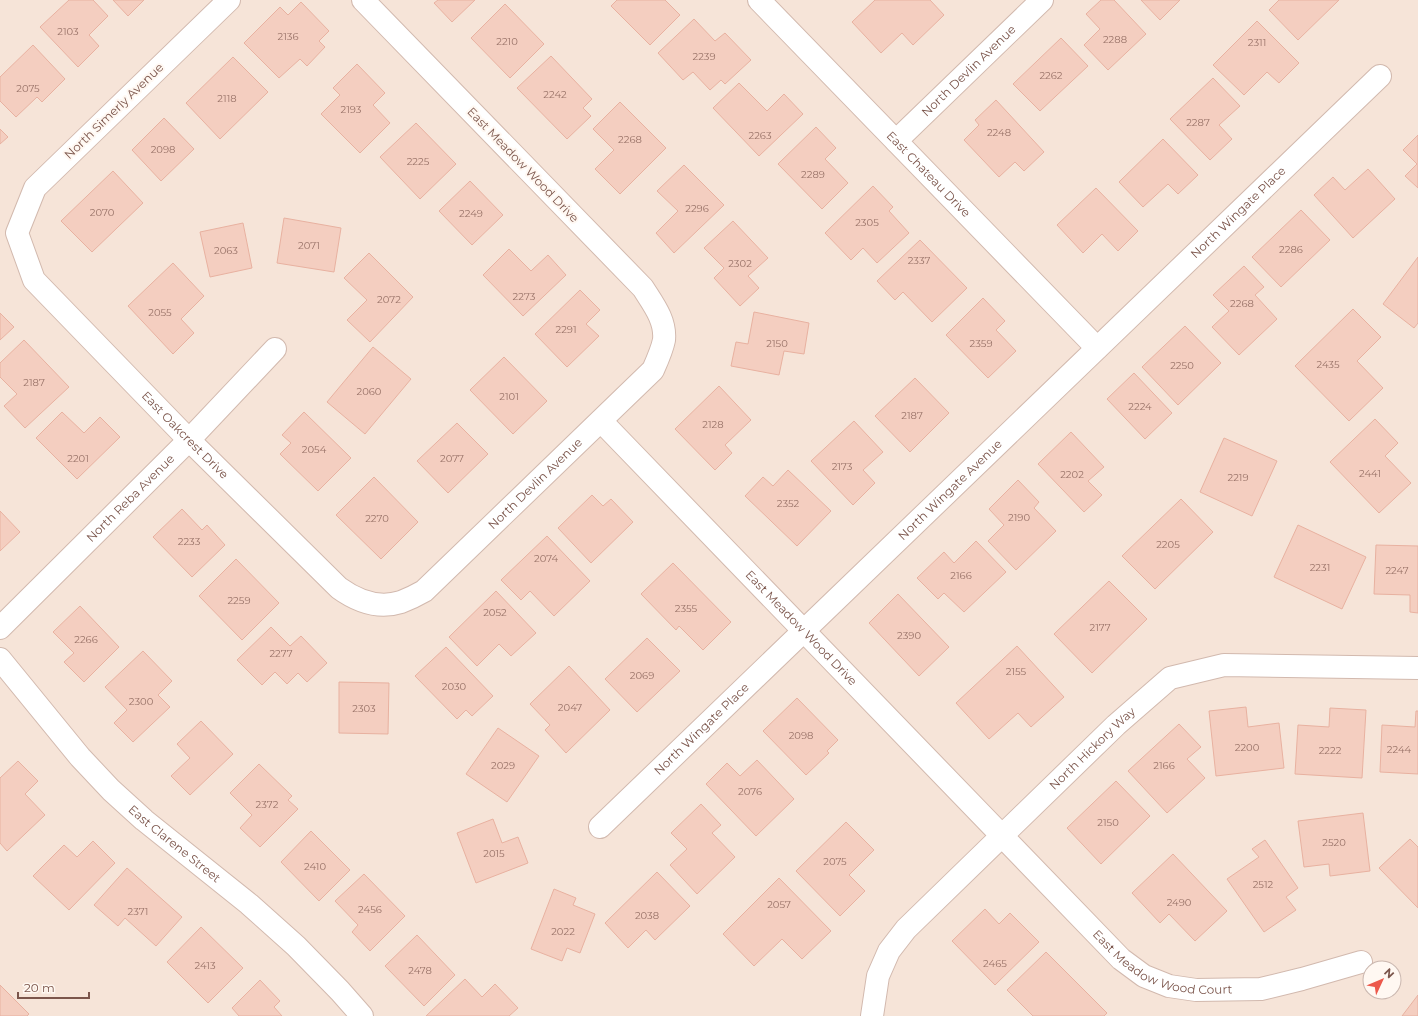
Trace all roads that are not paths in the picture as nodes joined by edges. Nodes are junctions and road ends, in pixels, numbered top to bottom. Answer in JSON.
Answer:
{"nodes":[{"id":1,"x":229,"y":0,"type":"edge"},
{"id":2,"x":363,"y":0,"type":"edge"},
{"id":3,"x":759,"y":0,"type":"edge"},
{"id":4,"x":1042,"y":0,"type":"edge"},
{"id":5,"x":1380,"y":76,"type":"dead end"},
{"id":6,"x":896,"y":141,"type":"junction"},
{"id":7,"x":17,"y":233,"type":"joint"},
{"id":8,"x":664,"y":340,"type":"joint"},
{"id":9,"x":1097,"y":348,"type":"junction"},
{"id":10,"x":275,"y":349,"type":"dead end"},
{"id":11,"x":601,"y":420,"type":"junction"},
{"id":12,"x":189,"y":440,"type":"junction"},
{"id":13,"x":385,"y":605,"type":"joint"},
{"id":14,"x":0,"y":628,"type":"edge"},
{"id":15,"x":804,"y":631,"type":"junction"},
{"id":16,"x":0,"y":659,"type":"edge"},
{"id":17,"x":1418,"y":668,"type":"edge"},
{"id":18,"x":600,"y":827,"type":"dead end"},
{"id":19,"x":1002,"y":836,"type":"junction"},
{"id":20,"x":1361,"y":962,"type":"dead end"},
{"id":21,"x":362,"y":1016,"type":"edge"},
{"id":22,"x":872,"y":1016,"type":"edge"}],
"edges":[{"from":1,"to":7,"type":"street","name":"North Simerly Avenue"},
{"from":2,"to":8,"type":"street","name":"East Meadow Wood Drive"},
{"from":3,"to":6,"type":"street","name":"East Chateau Drive"},
{"from":4,"to":6,"type":"street","name":"North Devlin Avenue"},
{"from":5,"to":9,"type":"street","name":"North Wingate Place"},
{"from":6,"to":9,"type":"street","name":"East Chateau Drive"},
{"from":7,"to":12,"type":"street","name":"East Oakcrest Drive"},
{"from":8,"to":11,"type":"street","name":"North Devlin Avenue"},
{"from":9,"to":15,"type":"street","name":"North Wingate Avenue"},
{"from":10,"to":12,"type":"street","name":"North Reba Avenue"},
{"from":11,"to":13,"type":"street","name":"North Devlin Avenue"},
{"from":11,"to":15,"type":"street","name":"East Meadow Wood Drive"},
{"from":12,"to":13,"type":"street","name":"East Oakcrest Drive"},
{"from":12,"to":14,"type":"street","name":"North Reba Avenue"},
{"from":15,"to":18,"type":"street","name":"North Wingate Place"},
{"from":15,"to":19,"type":"street","name":"East Meadow Wood Drive"},
{"from":16,"to":21,"type":"street","name":"East Clarene Street"},
{"from":17,"to":19,"type":"street","name":"North Hickory Way"},
{"from":19,"to":20,"type":"street","name":"East Meadow Wood Court"},
{"from":19,"to":22,"type":"street","name":"North Hickory Way"}]}
